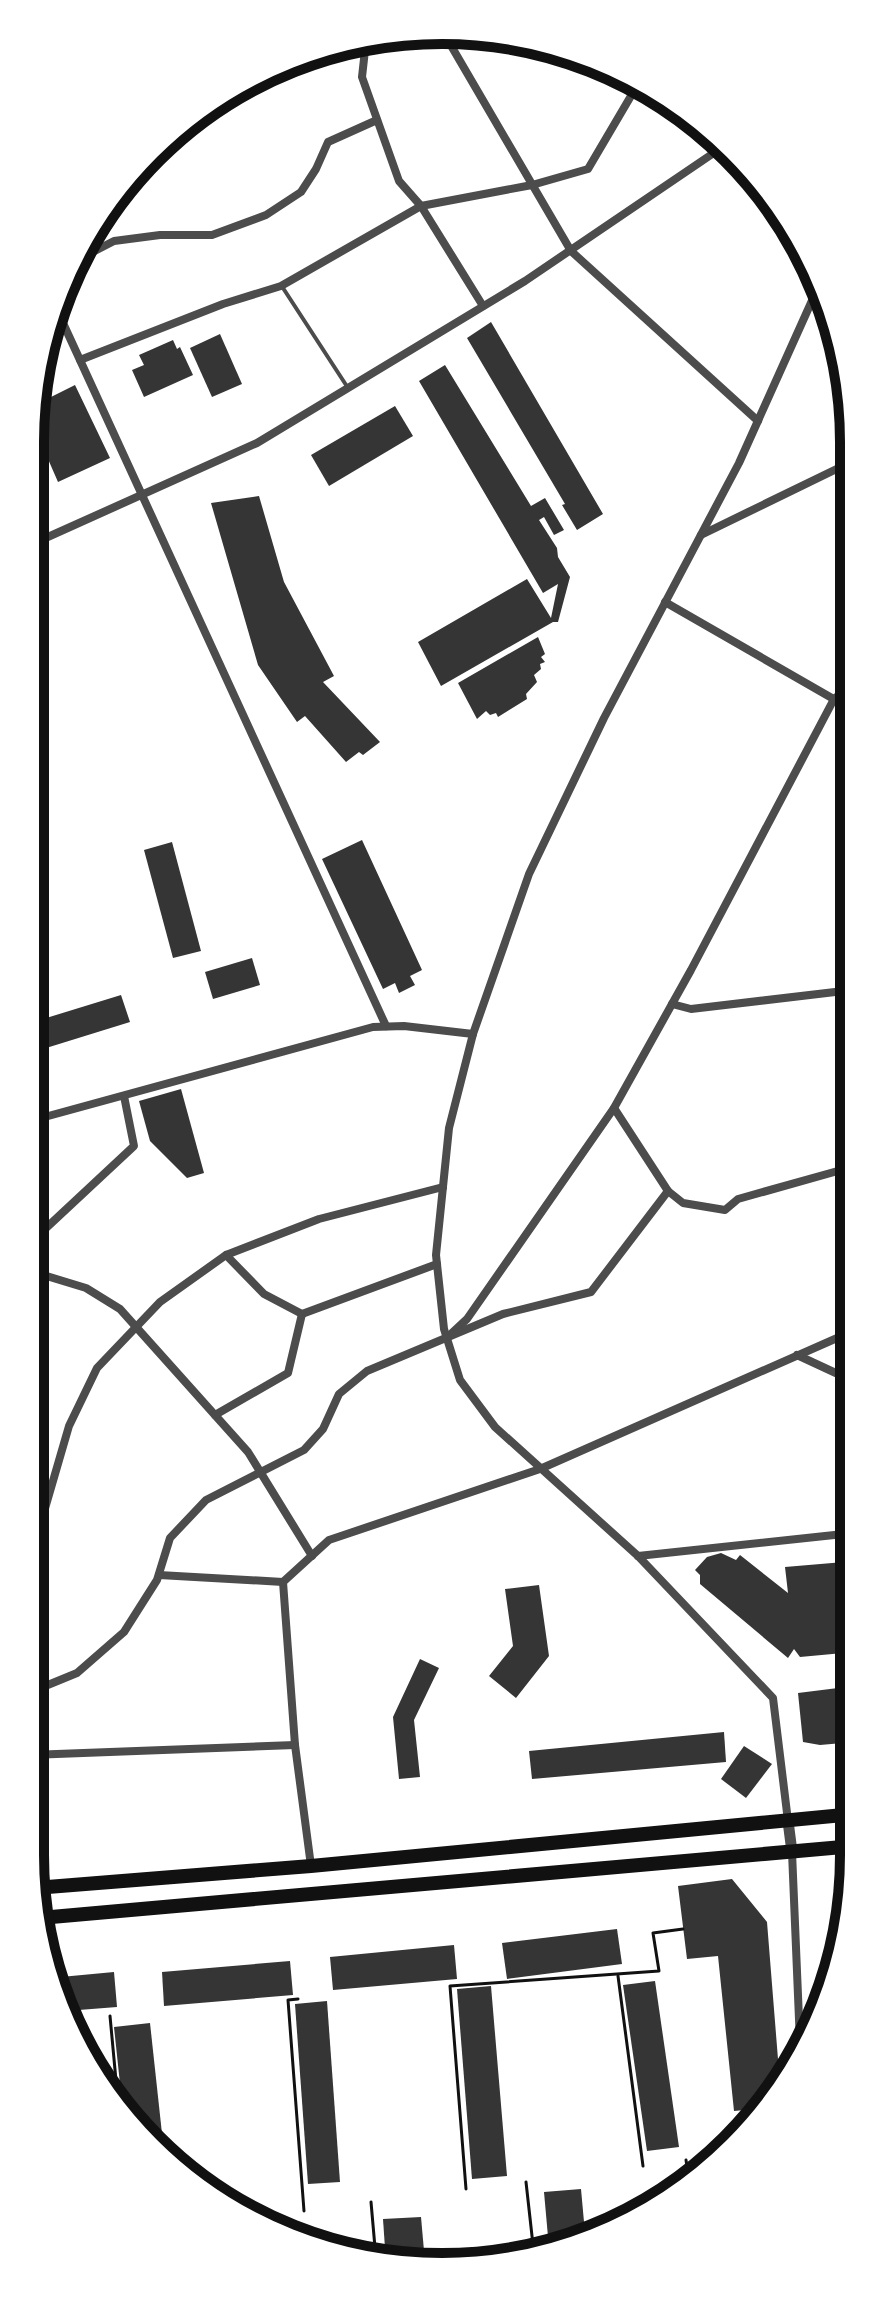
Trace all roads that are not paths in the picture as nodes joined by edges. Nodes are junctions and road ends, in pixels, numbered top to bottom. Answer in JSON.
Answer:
{"nodes":[{"id":1,"x":450,"y":44,"type":"edge"},
{"id":2,"x":365,"y":52,"type":"edge"},
{"id":3,"x":633,"y":93,"type":"edge"},
{"id":4,"x":377,"y":120,"type":"junction"},
{"id":5,"x":714,"y":153,"type":"edge"},
{"id":6,"x":532,"y":185,"type":"junction"},
{"id":7,"x":421,"y":206,"type":"junction"},
{"id":8,"x":571,"y":251,"type":"junction"},
{"id":9,"x":92,"y":252,"type":"edge"},
{"id":10,"x":281,"y":286,"type":"junction"},
{"id":11,"x":813,"y":298,"type":"edge"},
{"id":12,"x":483,"y":306,"type":"junction"},
{"id":13,"x":63,"y":322,"type":"edge"},
{"id":14,"x":80,"y":360,"type":"junction"},
{"id":15,"x":348,"y":388,"type":"junction"},
{"id":16,"x":758,"y":421,"type":"junction"},
{"id":17,"x":840,"y":467,"type":"edge"},
{"id":18,"x":142,"y":498,"type":"junction"},
{"id":19,"x":701,"y":535,"type":"junction"},
{"id":20,"x":44,"y":539,"type":"edge"},
{"id":21,"x":665,"y":602,"type":"junction"},
{"id":22,"x":840,"y":694,"type":"edge"},
{"id":23,"x":834,"y":699,"type":"junction"},
{"id":24,"x":840,"y":703,"type":"edge"},
{"id":25,"x":840,"y":991,"type":"edge"},
{"id":26,"x":672,"y":1004,"type":"junction"},
{"id":27,"x":386,"y":1026,"type":"junction"},
{"id":28,"x":473,"y":1034,"type":"junction"},
{"id":29,"x":124,"y":1096,"type":"junction"},
{"id":30,"x":614,"y":1108,"type":"junction"},
{"id":31,"x":44,"y":1117,"type":"edge"},
{"id":32,"x":840,"y":1170,"type":"edge"},
{"id":33,"x":443,"y":1187,"type":"junction"},
{"id":34,"x":668,"y":1191,"type":"junction"},
{"id":35,"x":44,"y":1230,"type":"edge"},
{"id":36,"x":226,"y":1255,"type":"junction"},
{"id":37,"x":437,"y":1264,"type":"junction"},
{"id":38,"x":44,"y":1275,"type":"edge"},
{"id":39,"x":302,"y":1314,"type":"junction"},
{"id":40,"x":136,"y":1327,"type":"junction"},
{"id":41,"x":447,"y":1337,"type":"junction"},
{"id":42,"x":840,"y":1337,"type":"edge"},
{"id":43,"x":797,"y":1355,"type":"junction"},
{"id":44,"x":840,"y":1375,"type":"edge"},
{"id":45,"x":215,"y":1415,"type":"junction"},
{"id":46,"x":540,"y":1469,"type":"junction"},
{"id":47,"x":262,"y":1472,"type":"junction"},
{"id":48,"x":44,"y":1512,"type":"edge"},
{"id":49,"x":840,"y":1534,"type":"edge"},
{"id":50,"x":312,"y":1556,"type":"junction"},
{"id":51,"x":638,"y":1556,"type":"junction"},
{"id":52,"x":159,"y":1575,"type":"junction"},
{"id":53,"x":283,"y":1582,"type":"junction"},
{"id":54,"x":44,"y":1687,"type":"edge"},
{"id":55,"x":295,"y":1745,"type":"junction"},
{"id":56,"x":44,"y":1755,"type":"edge"},
{"id":57,"x":840,"y":1815,"type":"edge"},
{"id":58,"x":788,"y":1821,"type":"junction"},
{"id":59,"x":840,"y":1847,"type":"edge"},
{"id":60,"x":792,"y":1852,"type":"junction"},
{"id":61,"x":311,"y":1866,"type":"junction"},
{"id":62,"x":45,"y":1887,"type":"edge"},
{"id":63,"x":49,"y":1917,"type":"edge"},
{"id":64,"x":799,"y":2030,"type":"edge"}],
"edges":[{"from":1,"to":6,"type":"street"},
{"from":2,"to":4,"type":"street"},
{"from":3,"to":6,"type":"street"},
{"from":4,"to":7,"type":"street"},
{"from":4,"to":9,"type":"street"},
{"from":5,"to":8,"type":"street"},
{"from":6,"to":7,"type":"street"},
{"from":6,"to":8,"type":"street"},
{"from":7,"to":10,"type":"street"},
{"from":7,"to":12,"type":"street"},
{"from":8,"to":12,"type":"street"},
{"from":8,"to":16,"type":"street"},
{"from":10,"to":14,"type":"street"},
{"from":10,"to":15,"type":"lane"},
{"from":11,"to":16,"type":"street"},
{"from":12,"to":15,"type":"street"},
{"from":13,"to":14,"type":"street"},
{"from":14,"to":18,"type":"street"},
{"from":15,"to":18,"type":"street"},
{"from":16,"to":19,"type":"street"},
{"from":17,"to":19,"type":"street"},
{"from":18,"to":20,"type":"street"},
{"from":18,"to":27,"type":"street"},
{"from":19,"to":21,"type":"street"},
{"from":21,"to":23,"type":"street"},
{"from":21,"to":28,"type":"street"},
{"from":22,"to":23,"type":"street"},
{"from":23,"to":24,"type":"street"},
{"from":23,"to":26,"type":"street"},
{"from":25,"to":26,"type":"street"},
{"from":26,"to":30,"type":"street"},
{"from":27,"to":28,"type":"street"},
{"from":27,"to":29,"type":"street"},
{"from":28,"to":33,"type":"street"},
{"from":29,"to":31,"type":"street"},
{"from":29,"to":35,"type":"street"},
{"from":30,"to":34,"type":"street"},
{"from":30,"to":41,"type":"street"},
{"from":32,"to":34,"type":"street"},
{"from":33,"to":36,"type":"street"},
{"from":33,"to":37,"type":"street"},
{"from":34,"to":41,"type":"street"},
{"from":36,"to":39,"type":"street"},
{"from":36,"to":40,"type":"street"},
{"from":37,"to":39,"type":"street"},
{"from":37,"to":41,"type":"street"},
{"from":38,"to":40,"type":"street"},
{"from":39,"to":45,"type":"street"},
{"from":40,"to":45,"type":"street"},
{"from":40,"to":48,"type":"street"},
{"from":41,"to":46,"type":"street"},
{"from":41,"to":47,"type":"street"},
{"from":42,"to":43,"type":"street"},
{"from":43,"to":44,"type":"street"},
{"from":43,"to":46,"type":"street"},
{"from":45,"to":47,"type":"street"},
{"from":46,"to":50,"type":"street"},
{"from":46,"to":51,"type":"street"},
{"from":47,"to":50,"type":"street"},
{"from":47,"to":52,"type":"street"},
{"from":49,"to":51,"type":"street"},
{"from":50,"to":53,"type":"street"},
{"from":51,"to":58,"type":"street"},
{"from":52,"to":53,"type":"street"},
{"from":52,"to":54,"type":"street"},
{"from":53,"to":55,"type":"street"},
{"from":55,"to":56,"type":"street"},
{"from":55,"to":61,"type":"street"},
{"from":57,"to":58,"type":"main road"},
{"from":58,"to":60,"type":"street"},
{"from":58,"to":61,"type":"main road"},
{"from":59,"to":60,"type":"main road"},
{"from":60,"to":63,"type":"main road"},
{"from":60,"to":64,"type":"street"},
{"from":61,"to":62,"type":"main road"}]}
